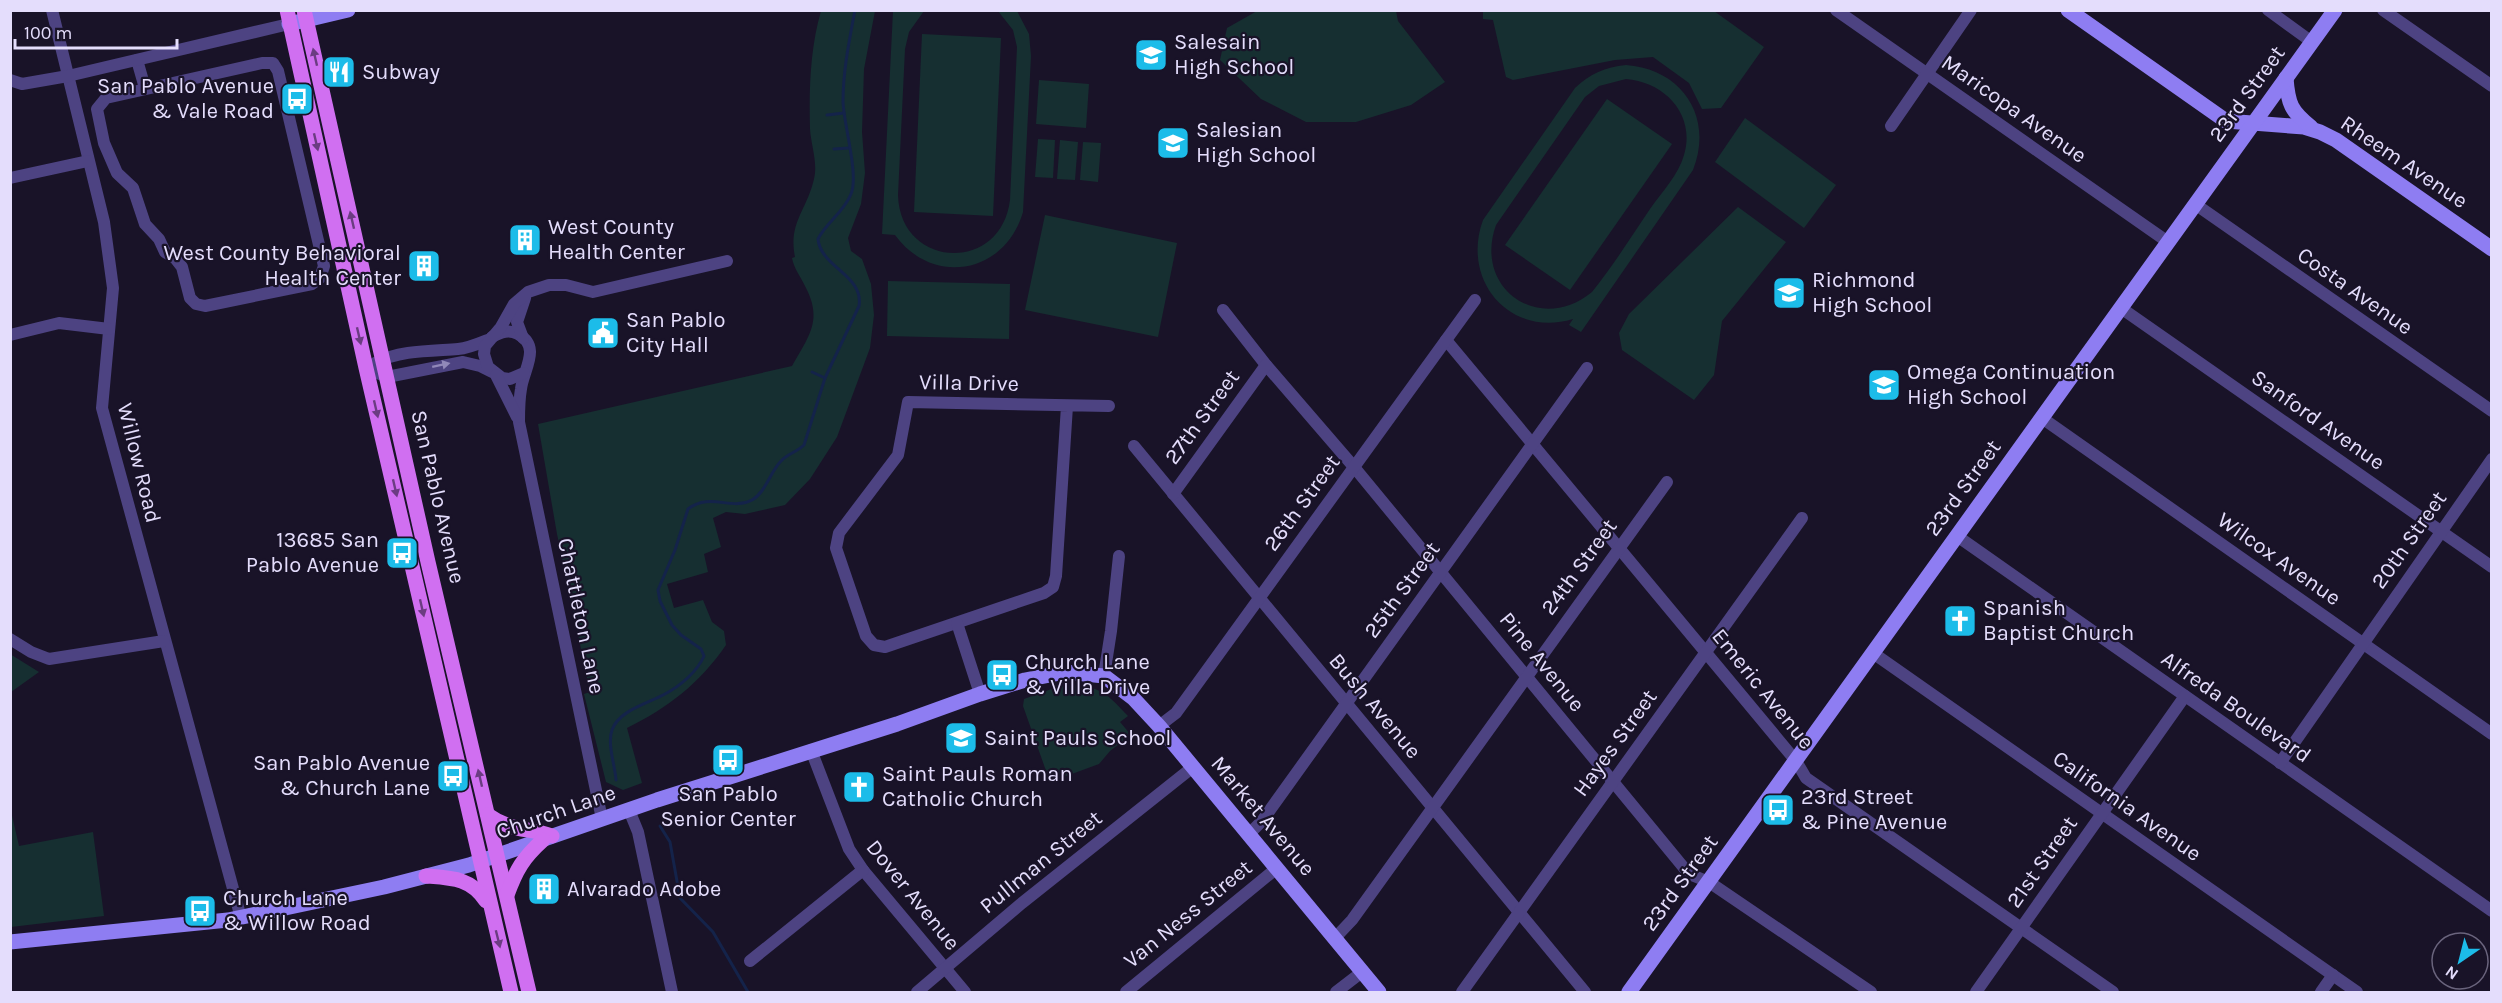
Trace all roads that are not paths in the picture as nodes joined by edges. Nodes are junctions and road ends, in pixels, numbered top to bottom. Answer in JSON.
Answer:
{"nodes":[{"id":1,"x":52,"y":10,"type":"edge"},
{"id":2,"x":348,"y":10,"type":"edge"},
{"id":3,"x":1836,"y":10,"type":"edge"},
{"id":4,"x":1971,"y":10,"type":"edge"},
{"id":5,"x":2068,"y":10,"type":"edge"},
{"id":6,"x":2268,"y":10,"type":"edge"},
{"id":7,"x":2334,"y":10,"type":"edge"},
{"id":8,"x":2383,"y":10,"type":"edge"},
{"id":9,"x":305,"y":15,"type":"edge"},
{"id":10,"x":288,"y":17,"type":"edge"},
{"id":11,"x":2312,"y":42,"type":"junction"},
{"id":12,"x":137,"y":60,"type":"junction"},
{"id":13,"x":1928,"y":74,"type":"junction"},
{"id":14,"x":68,"y":76,"type":"junction"},
{"id":15,"x":2286,"y":78,"type":"junction"},
{"id":16,"x":10,"y":80,"type":"edge"},
{"id":17,"x":2492,"y":86,"type":"edge"},
{"id":18,"x":145,"y":88,"type":"junction"},
{"id":19,"x":2254,"y":122,"type":"junction"},
{"id":20,"x":1891,"y":126,"type":"dead end"},
{"id":21,"x":2314,"y":129,"type":"junction"},
{"id":22,"x":88,"y":161,"type":"junction"},
{"id":23,"x":10,"y":178,"type":"edge"},
{"id":24,"x":2196,"y":204,"type":"junction"},
{"id":25,"x":2168,"y":242,"type":"junction"},
{"id":26,"x":2492,"y":249,"type":"edge"},
{"id":27,"x":727,"y":261,"type":"dead end"},
{"id":28,"x":528,"y":292,"type":"junction"},
{"id":29,"x":1475,"y":300,"type":"dead end"},
{"id":30,"x":2121,"y":308,"type":"junction"},
{"id":31,"x":1223,"y":310,"type":"dead end"},
{"id":32,"x":109,"y":329,"type":"junction"},
{"id":33,"x":10,"y":335,"type":"edge"},
{"id":34,"x":491,"y":338,"type":"junction"},
{"id":35,"x":523,"y":338,"type":"junction"},
{"id":36,"x":1446,"y":340,"type":"junction"},
{"id":37,"x":383,"y":359,"type":"junction"},
{"id":38,"x":1266,"y":365,"type":"junction"},
{"id":39,"x":366,"y":368,"type":"junction"},
{"id":40,"x":1587,"y":368,"type":"dead end"},
{"id":41,"x":524,"y":373,"type":"junction"},
{"id":42,"x":495,"y":374,"type":"junction"},
{"id":43,"x":387,"y":377,"type":"junction"},
{"id":44,"x":1066,"y":406,"type":"junction"},
{"id":45,"x":1109,"y":406,"type":"dead end"},
{"id":46,"x":2492,"y":411,"type":"edge"},
{"id":47,"x":2042,"y":418,"type":"junction"},
{"id":48,"x":519,"y":422,"type":"junction"},
{"id":49,"x":1533,"y":444,"type":"junction"},
{"id":50,"x":1134,"y":446,"type":"dead end"},
{"id":51,"x":2492,"y":459,"type":"edge"},
{"id":52,"x":1354,"y":467,"type":"junction"},
{"id":53,"x":1667,"y":482,"type":"dead end"},
{"id":54,"x":1173,"y":494,"type":"junction"},
{"id":55,"x":1802,"y":518,"type":"dead end"},
{"id":56,"x":2440,"y":531,"type":"junction"},
{"id":57,"x":1957,"y":536,"type":"junction"},
{"id":58,"x":1619,"y":548,"type":"junction"},
{"id":59,"x":1119,"y":556,"type":"dead end"},
{"id":60,"x":2492,"y":567,"type":"edge"},
{"id":61,"x":1441,"y":572,"type":"junction"},
{"id":62,"x":1258,"y":599,"type":"junction"},
{"id":63,"x":957,"y":623,"type":"junction"},
{"id":64,"x":10,"y":639,"type":"edge"},
{"id":65,"x":164,"y":641,"type":"junction"},
{"id":66,"x":2363,"y":644,"type":"junction"},
{"id":67,"x":431,"y":647,"type":"junction"},
{"id":68,"x":1706,"y":652,"type":"junction"},
{"id":69,"x":1873,"y":653,"type":"junction"},
{"id":70,"x":1104,"y":676,"type":"junction"},
{"id":71,"x":1527,"y":676,"type":"junction"},
{"id":72,"x":980,"y":694,"type":"junction"},
{"id":73,"x":2185,"y":696,"type":"junction"},
{"id":74,"x":463,"y":704,"type":"junction"},
{"id":75,"x":1346,"y":704,"type":"junction"},
{"id":76,"x":1159,"y":726,"type":"junction"},
{"id":77,"x":2492,"y":734,"type":"edge"},
{"id":78,"x":811,"y":750,"type":"junction"},
{"id":79,"x":1796,"y":761,"type":"junction"},
{"id":80,"x":2280,"y":763,"type":"junction"},
{"id":81,"x":1193,"y":767,"type":"junction"},
{"id":82,"x":1613,"y":781,"type":"junction"},
{"id":83,"x":1432,"y":808,"type":"junction"},
{"id":84,"x":629,"y":810,"type":"junction"},
{"id":85,"x":2102,"y":813,"type":"junction"},
{"id":86,"x":488,"y":814,"type":"junction"},
{"id":87,"x":602,"y":819,"type":"junction"},
{"id":88,"x":1249,"y":834,"type":"junction"},
{"id":89,"x":548,"y":838,"type":"junction"},
{"id":90,"x":498,"y":856,"type":"junction"},
{"id":91,"x":480,"y":862,"type":"junction"},
{"id":92,"x":1277,"y":868,"type":"junction"},
{"id":93,"x":863,"y":870,"type":"junction"},
{"id":94,"x":426,"y":876,"type":"junction"},
{"id":95,"x":1708,"y":882,"type":"junction"},
{"id":96,"x":507,"y":895,"type":"junction"},
{"id":97,"x":490,"y":907,"type":"junction"},
{"id":98,"x":2492,"y":910,"type":"edge"},
{"id":99,"x":1519,"y":913,"type":"junction"},
{"id":100,"x":241,"y":918,"type":"junction"},
{"id":101,"x":2021,"y":929,"type":"junction"},
{"id":102,"x":1335,"y":938,"type":"junction"},
{"id":103,"x":10,"y":942,"type":"edge"},
{"id":104,"x":750,"y":961,"type":"dead end"},
{"id":105,"x":945,"y":969,"type":"junction"},
{"id":106,"x":1362,"y":972,"type":"junction"},
{"id":107,"x":507,"y":973,"type":"junction"},
{"id":108,"x":2333,"y":975,"type":"junction"},
{"id":109,"x":511,"y":993,"type":"edge"},
{"id":110,"x":522,"y":993,"type":"edge"},
{"id":111,"x":529,"y":993,"type":"edge"},
{"id":112,"x":672,"y":993,"type":"edge"},
{"id":113,"x":917,"y":993,"type":"edge"},
{"id":114,"x":965,"y":993,"type":"edge"},
{"id":115,"x":1126,"y":993,"type":"edge"},
{"id":116,"x":1336,"y":993,"type":"edge"},
{"id":117,"x":1379,"y":993,"type":"edge"},
{"id":118,"x":1462,"y":993,"type":"edge"},
{"id":119,"x":1585,"y":993,"type":"edge"},
{"id":120,"x":1629,"y":993,"type":"edge"},
{"id":121,"x":1871,"y":993,"type":"edge"},
{"id":122,"x":1976,"y":993,"type":"edge"},
{"id":123,"x":2113,"y":993,"type":"edge"},
{"id":124,"x":2320,"y":993,"type":"edge"},
{"id":125,"x":2357,"y":993,"type":"edge"}],
"edges":[{"from":1,"to":14,"type":"street","name":"Willow Road"},
{"from":2,"to":9,"type":"street"},
{"from":3,"to":13,"type":"street","name":"Maricopa Avenue"},
{"from":4,"to":13,"type":"street"},
{"from":5,"to":19,"type":"street","name":"Rheem Avenue"},
{"from":6,"to":11,"type":"street"},
{"from":7,"to":11,"type":"street","name":"23rd Street"},
{"from":8,"to":17,"type":"street"},
{"from":9,"to":10,"type":"street"},
{"from":37,"to":9,"type":"main road","name":"San Pablo Avenue","one_way":true},
{"from":10,"to":12,"type":"street"},
{"from":10,"to":39,"type":"main road","name":"San Pablo Avenue","one_way":true},
{"from":11,"to":15,"type":"street","name":"23rd Street"},
{"from":12,"to":14,"type":"street"},
{"from":12,"to":18,"type":"street"},
{"from":13,"to":20,"type":"street"},
{"from":13,"to":25,"type":"street","name":"Maricopa Avenue"},
{"from":14,"to":16,"type":"street"},
{"from":14,"to":22,"type":"street","name":"Willow Road"},
{"from":15,"to":19,"type":"street","name":"23rd Street"},
{"from":15,"to":21,"type":"street"},
{"from":18,"to":18,"type":"street"},
{"from":19,"to":21,"type":"street","name":"Rheem Avenue"},
{"from":19,"to":24,"type":"street","name":"23rd Street"},
{"from":21,"to":26,"type":"street","name":"Rheem Avenue"},
{"from":22,"to":23,"type":"street"},
{"from":22,"to":32,"type":"street","name":"Willow Road"},
{"from":24,"to":25,"type":"street","name":"23rd Street"},
{"from":24,"to":46,"type":"street","name":"Costa Avenue"},
{"from":25,"to":30,"type":"street","name":"23rd Street"},
{"from":27,"to":28,"type":"street"},
{"from":28,"to":34,"type":"street"},
{"from":28,"to":35,"type":"street"},
{"from":29,"to":36,"type":"street","name":"26th Street"},
{"from":30,"to":47,"type":"street","name":"23rd Street"},
{"from":30,"to":56,"type":"street","name":"Sanford Avenue"},
{"from":31,"to":38,"type":"street","name":"Pine Avenue"},
{"from":32,"to":33,"type":"street"},
{"from":32,"to":65,"type":"street","name":"Willow Road"},
{"from":34,"to":35,"type":"street"},
{"from":34,"to":37,"type":"street"},
{"from":34,"to":42,"type":"street"},
{"from":35,"to":41,"type":"street"},
{"from":36,"to":49,"type":"street","name":"Emeric Avenue"},
{"from":36,"to":52,"type":"street","name":"26th Street"},
{"from":37,"to":39,"type":"street"},
{"from":37,"to":43,"type":"main road","name":"San Pablo Avenue"},
{"from":38,"to":52,"type":"street","name":"Pine Avenue"},
{"from":38,"to":54,"type":"street","name":"27th Street"},
{"from":39,"to":43,"type":"street"},
{"from":39,"to":67,"type":"main road","name":"San Pablo Avenue","one_way":true},
{"from":40,"to":49,"type":"street","name":"25th Street"},
{"from":41,"to":42,"type":"street"},
{"from":41,"to":48,"type":"street","name":"Chattleton Lane"},
{"from":43,"to":42,"type":"street","one_way":true},
{"from":42,"to":48,"type":"street","name":"Chattleton Lane"},
{"from":43,"to":74,"type":"main road","name":"San Pablo Avenue"},
{"from":44,"to":45,"type":"street"},
{"from":44,"to":63,"type":"street","name":"Villa Drive"},
{"from":44,"to":63,"type":"street","name":"Villa Drive"},
{"from":47,"to":57,"type":"street","name":"23rd Street"},
{"from":47,"to":66,"type":"street","name":"Wilcox Avenue"},
{"from":48,"to":87,"type":"street","name":"Chattleton Lane"},
{"from":49,"to":58,"type":"street","name":"Emeric Avenue"},
{"from":49,"to":61,"type":"street","name":"25th Street"},
{"from":50,"to":54,"type":"street","name":"Bush Avenue"},
{"from":51,"to":56,"type":"street","name":"20th Street"},
{"from":52,"to":61,"type":"street","name":"Pine Avenue"},
{"from":52,"to":62,"type":"street","name":"26th Street"},
{"from":53,"to":58,"type":"street","name":"24th Street"},
{"from":54,"to":62,"type":"street","name":"Bush Avenue"},
{"from":55,"to":68,"type":"street","name":"Hayes Street"},
{"from":56,"to":60,"type":"street","name":"Sanford Avenue"},
{"from":56,"to":66,"type":"street","name":"20th Street"},
{"from":57,"to":69,"type":"street","name":"23rd Street"},
{"from":57,"to":73,"type":"street","name":"Alfreda Boulevard"},
{"from":58,"to":68,"type":"street","name":"Emeric Avenue"},
{"from":58,"to":71,"type":"street","name":"24th Street"},
{"from":59,"to":70,"type":"street"},
{"from":61,"to":71,"type":"street","name":"Pine Avenue"},
{"from":61,"to":75,"type":"street","name":"25th Street"},
{"from":62,"to":75,"type":"street","name":"Bush Avenue"},
{"from":62,"to":76,"type":"street","name":"26th Street"},
{"from":63,"to":72,"type":"street"},
{"from":64,"to":65,"type":"street"},
{"from":65,"to":100,"type":"street","name":"Willow Road"},
{"from":66,"to":77,"type":"street","name":"Wilcox Avenue"},
{"from":66,"to":80,"type":"street","name":"20th Street"},
{"from":67,"to":74,"type":"main road"},
{"from":67,"to":91,"type":"main road","name":"San Pablo Avenue"},
{"from":68,"to":79,"type":"street","name":"Emeric Avenue"},
{"from":68,"to":82,"type":"street","name":"Hayes Street"},
{"from":69,"to":79,"type":"street","name":"23rd Street"},
{"from":69,"to":85,"type":"street","name":"California Avenue"},
{"from":70,"to":72,"type":"street","name":"Church Lane"},
{"from":70,"to":76,"type":"street","name":"Market Avenue"},
{"from":71,"to":82,"type":"street","name":"Pine Avenue"},
{"from":71,"to":83,"type":"street","name":"24th Street"},
{"from":72,"to":78,"type":"street","name":"Church Lane"},
{"from":73,"to":80,"type":"street","name":"Alfreda Boulevard"},
{"from":73,"to":85,"type":"street","name":"21st Street"},
{"from":86,"to":74,"type":"main road","name":"San Pablo Avenue","one_way":true},
{"from":75,"to":83,"type":"street","name":"Bush Avenue"},
{"from":75,"to":88,"type":"street","name":"25th Street"},
{"from":76,"to":81,"type":"street","name":"Market Avenue"},
{"from":78,"to":84,"type":"street","name":"Church Lane"},
{"from":78,"to":93,"type":"street","name":"Dover Avenue"},
{"from":79,"to":95,"type":"street","name":"23rd Street"},
{"from":79,"to":101,"type":"street","name":"Emeric Avenue"},
{"from":80,"to":98,"type":"street","name":"Alfreda Boulevard"},
{"from":81,"to":88,"type":"street","name":"Market Avenue"},
{"from":81,"to":105,"type":"street","name":"Pullman Street"},
{"from":82,"to":95,"type":"street","name":"Pine Avenue"},
{"from":82,"to":99,"type":"street","name":"Hayes Street"},
{"from":83,"to":99,"type":"street","name":"Bush Avenue"},
{"from":83,"to":102,"type":"street","name":"24th Street"},
{"from":84,"to":87,"type":"street","name":"Church Lane"},
{"from":84,"to":112,"type":"street"},
{"from":85,"to":101,"type":"street","name":"21st Street"},
{"from":85,"to":108,"type":"street","name":"California Avenue"},
{"from":86,"to":89,"type":"main road"},
{"from":86,"to":90,"type":"main road","name":"San Pablo Avenue"},
{"from":87,"to":89,"type":"street","name":"Church Lane"},
{"from":88,"to":92,"type":"street","name":"Market Avenue"},
{"from":89,"to":90,"type":"street","name":"Church Lane"},
{"from":89,"to":96,"type":"main road"},
{"from":90,"to":91,"type":"street","name":"Church Lane"},
{"from":90,"to":96,"type":"main road","name":"San Pablo Avenue"},
{"from":91,"to":94,"type":"street","name":"Church Lane"},
{"from":91,"to":97,"type":"main road","name":"San Pablo Avenue"},
{"from":92,"to":102,"type":"street","name":"Market Avenue"},
{"from":92,"to":115,"type":"street","name":"Van Ness Street"},
{"from":93,"to":104,"type":"street"},
{"from":93,"to":105,"type":"street","name":"Dover Avenue"},
{"from":94,"to":97,"type":"main road"},
{"from":94,"to":100,"type":"street","name":"Church Lane"},
{"from":95,"to":120,"type":"street","name":"23rd Street"},
{"from":95,"to":121,"type":"street","name":"Pine Avenue"},
{"from":96,"to":111,"type":"main road","name":"San Pablo Avenue"},
{"from":97,"to":107,"type":"main road","name":"San Pablo Avenue","one_way":true},
{"from":99,"to":118,"type":"street","name":"Hayes Street"},
{"from":99,"to":119,"type":"street","name":"Bush Avenue"},
{"from":100,"to":103,"type":"street","name":"Church Lane"},
{"from":101,"to":122,"type":"street","name":"21st Street"},
{"from":101,"to":123,"type":"street","name":"Emeric Avenue"},
{"from":102,"to":106,"type":"street","name":"Market Avenue"},
{"from":105,"to":113,"type":"street","name":"Pullman Street"},
{"from":105,"to":114,"type":"street","name":"Dover Avenue"},
{"from":106,"to":116,"type":"street"},
{"from":106,"to":117,"type":"street","name":"Market Avenue"},
{"from":107,"to":109,"type":"main road","name":"San Pablo Avenue"},
{"from":107,"to":110,"type":"main road"},
{"from":108,"to":124,"type":"street"},
{"from":108,"to":125,"type":"street","name":"California Avenue"}]}
